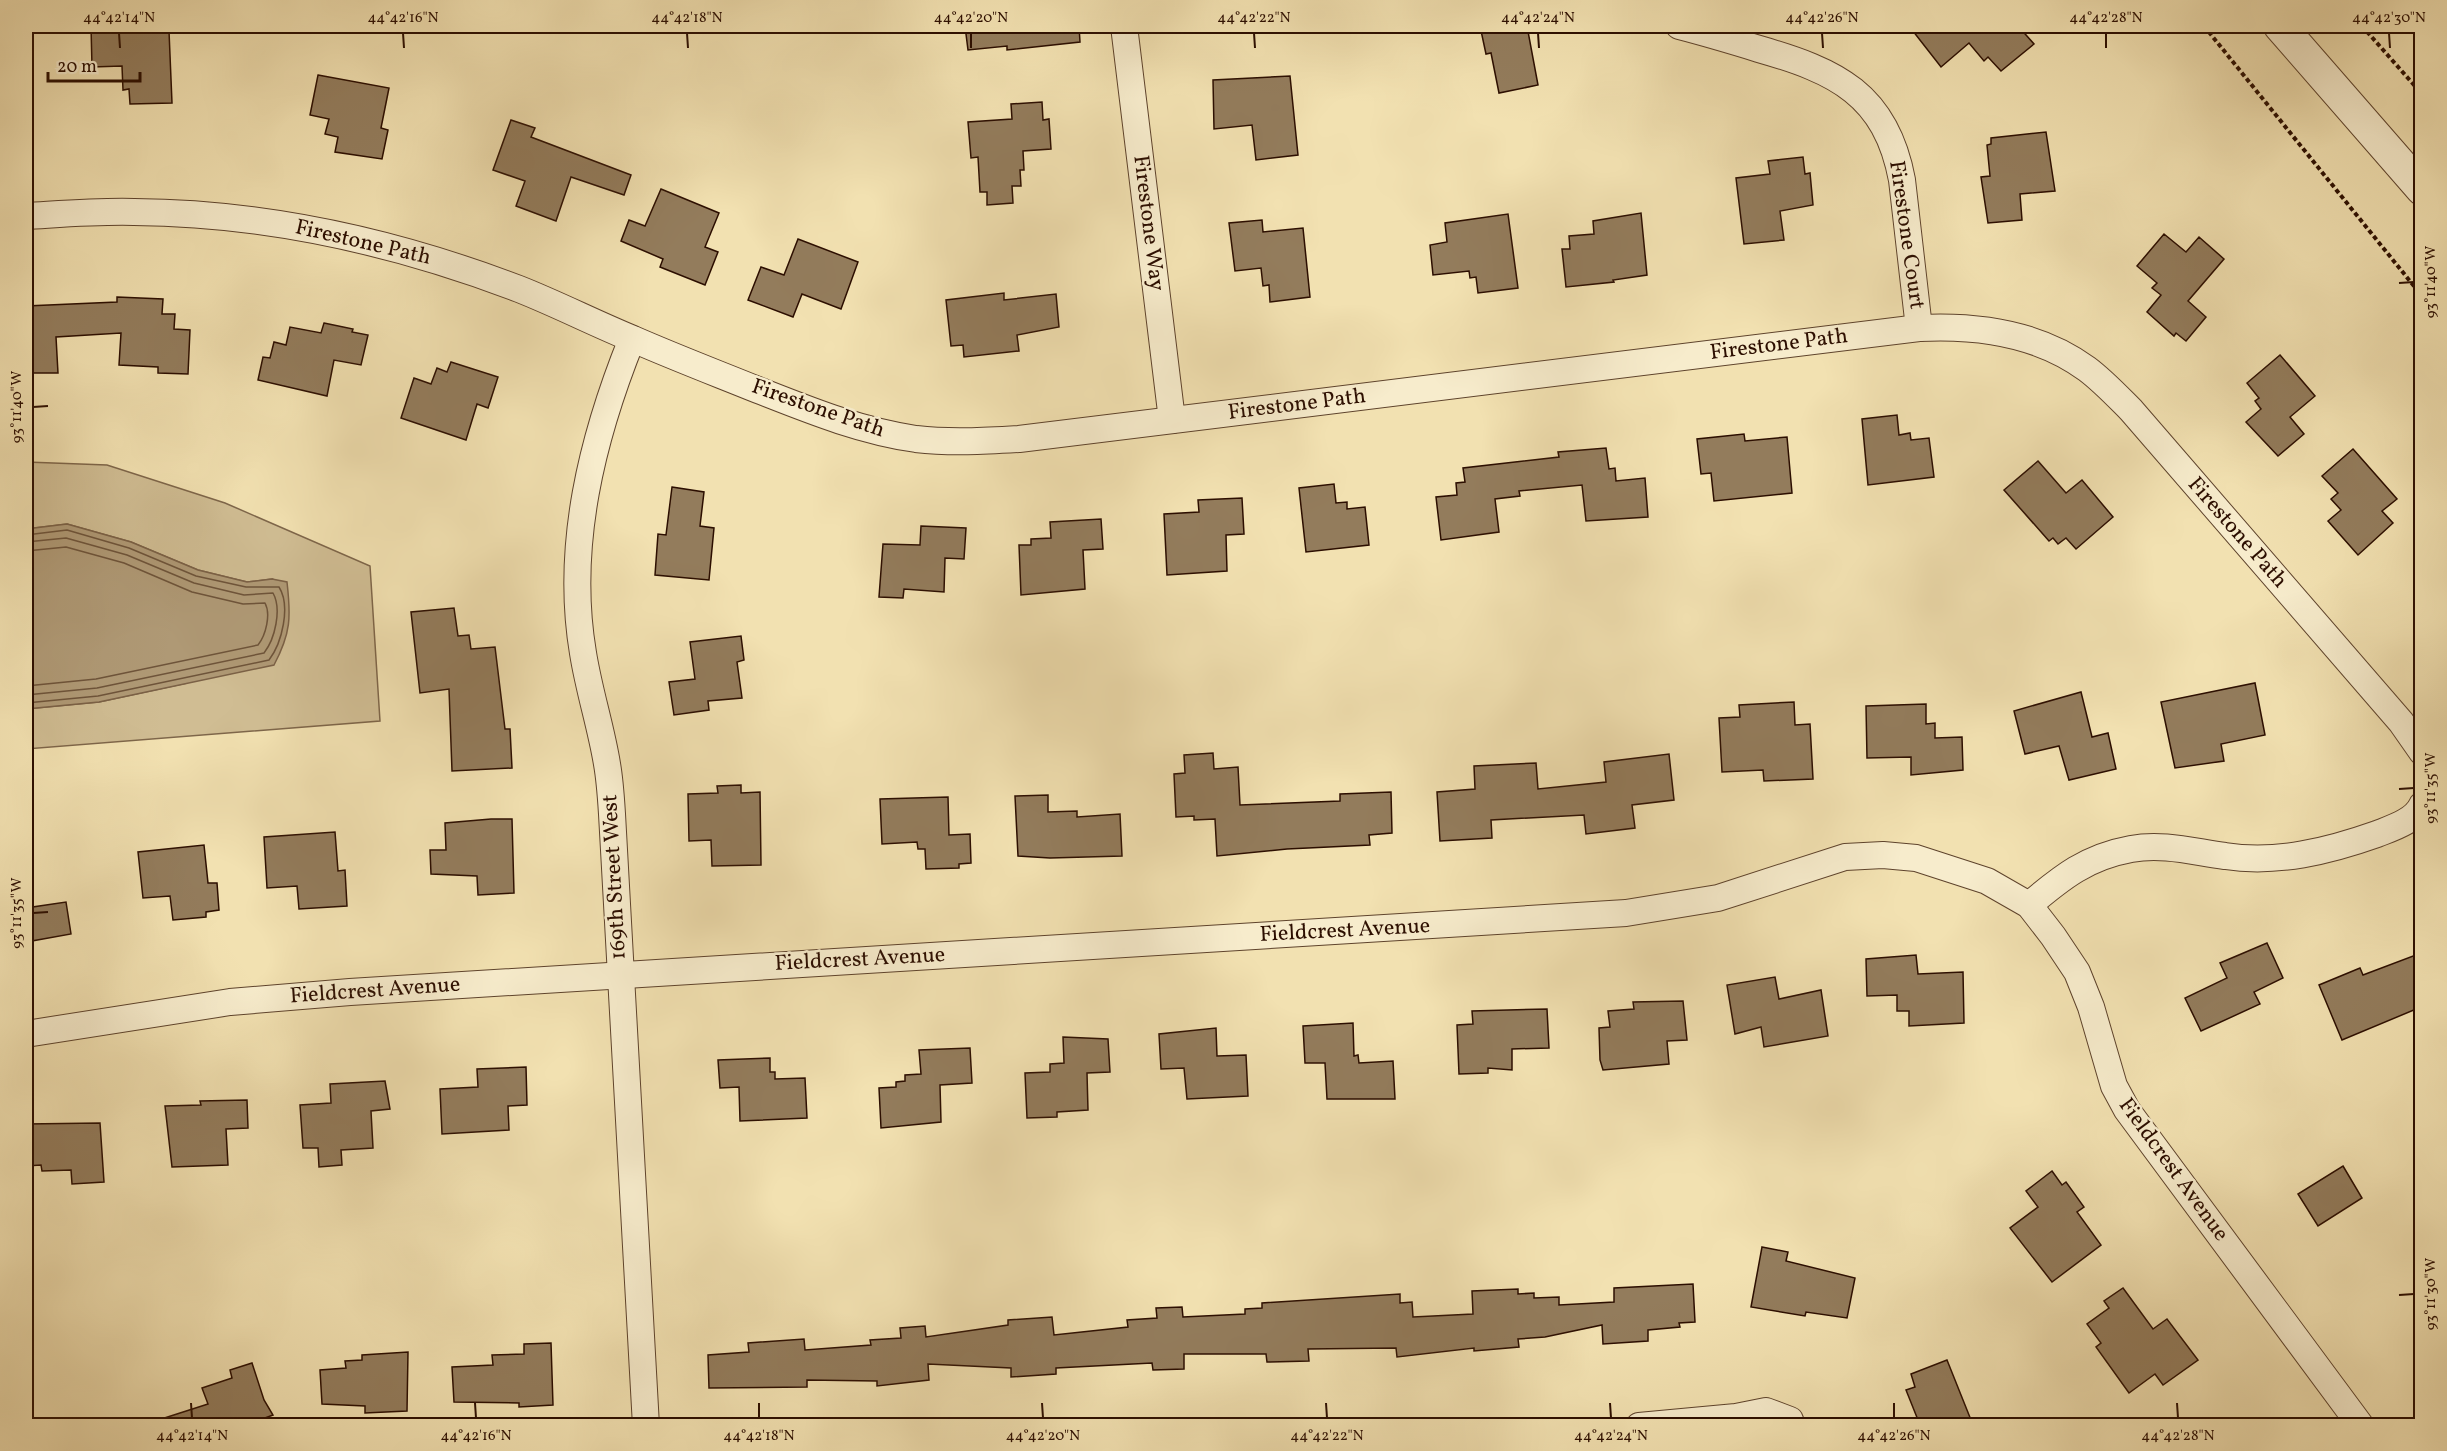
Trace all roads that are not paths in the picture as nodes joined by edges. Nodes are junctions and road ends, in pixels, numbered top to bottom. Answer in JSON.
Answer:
{"nodes":[{"id":1,"x":1124,"y":26,"type":"edge"},
{"id":2,"x":1679,"y":26,"type":"edge"},
{"id":3,"x":2280,"y":26,"type":"edge"},
{"id":4,"x":2421,"y":189,"type":"edge"},
{"id":5,"x":26,"y":216,"type":"edge"},
{"id":6,"x":1919,"y":328,"type":"junction"},
{"id":7,"x":632,"y":339,"type":"junction"},
{"id":8,"x":1172,"y":420,"type":"junction"},
{"id":9,"x":2421,"y":752,"type":"edge"},
{"id":10,"x":2421,"y":805,"type":"edge"},
{"id":11,"x":2029,"y":905,"type":"junction"},
{"id":12,"x":621,"y":974,"type":"junction"},
{"id":13,"x":26,"y":1034,"type":"edge"},
{"id":14,"x":646,"y":1425,"type":"edge"},
{"id":15,"x":1638,"y":1425,"type":"edge"},
{"id":16,"x":1792,"y":1425,"type":"edge"},
{"id":17,"x":2361,"y":1425,"type":"edge"}],
"edges":[{"from":1,"to":8,"type":"street","name":"Firestone Way"},
{"from":2,"to":6,"type":"street","name":"Firestone Court"},
{"from":3,"to":4,"type":"street"},
{"from":5,"to":7,"type":"street","name":"Firestone Path"},
{"from":6,"to":8,"type":"street","name":"Firestone Path"},
{"from":6,"to":9,"type":"street","name":"Firestone Path"},
{"from":7,"to":8,"type":"street","name":"Firestone Path"},
{"from":7,"to":12,"type":"street","name":"169th Street West"},
{"from":10,"to":11,"type":"street"},
{"from":11,"to":12,"type":"street","name":"Fieldcrest Avenue"},
{"from":11,"to":17,"type":"street","name":"Fieldcrest Avenue"},
{"from":12,"to":13,"type":"street","name":"Fieldcrest Avenue"},
{"from":12,"to":14,"type":"street","name":"169th Street West"},
{"from":15,"to":16,"type":"street"}]}
